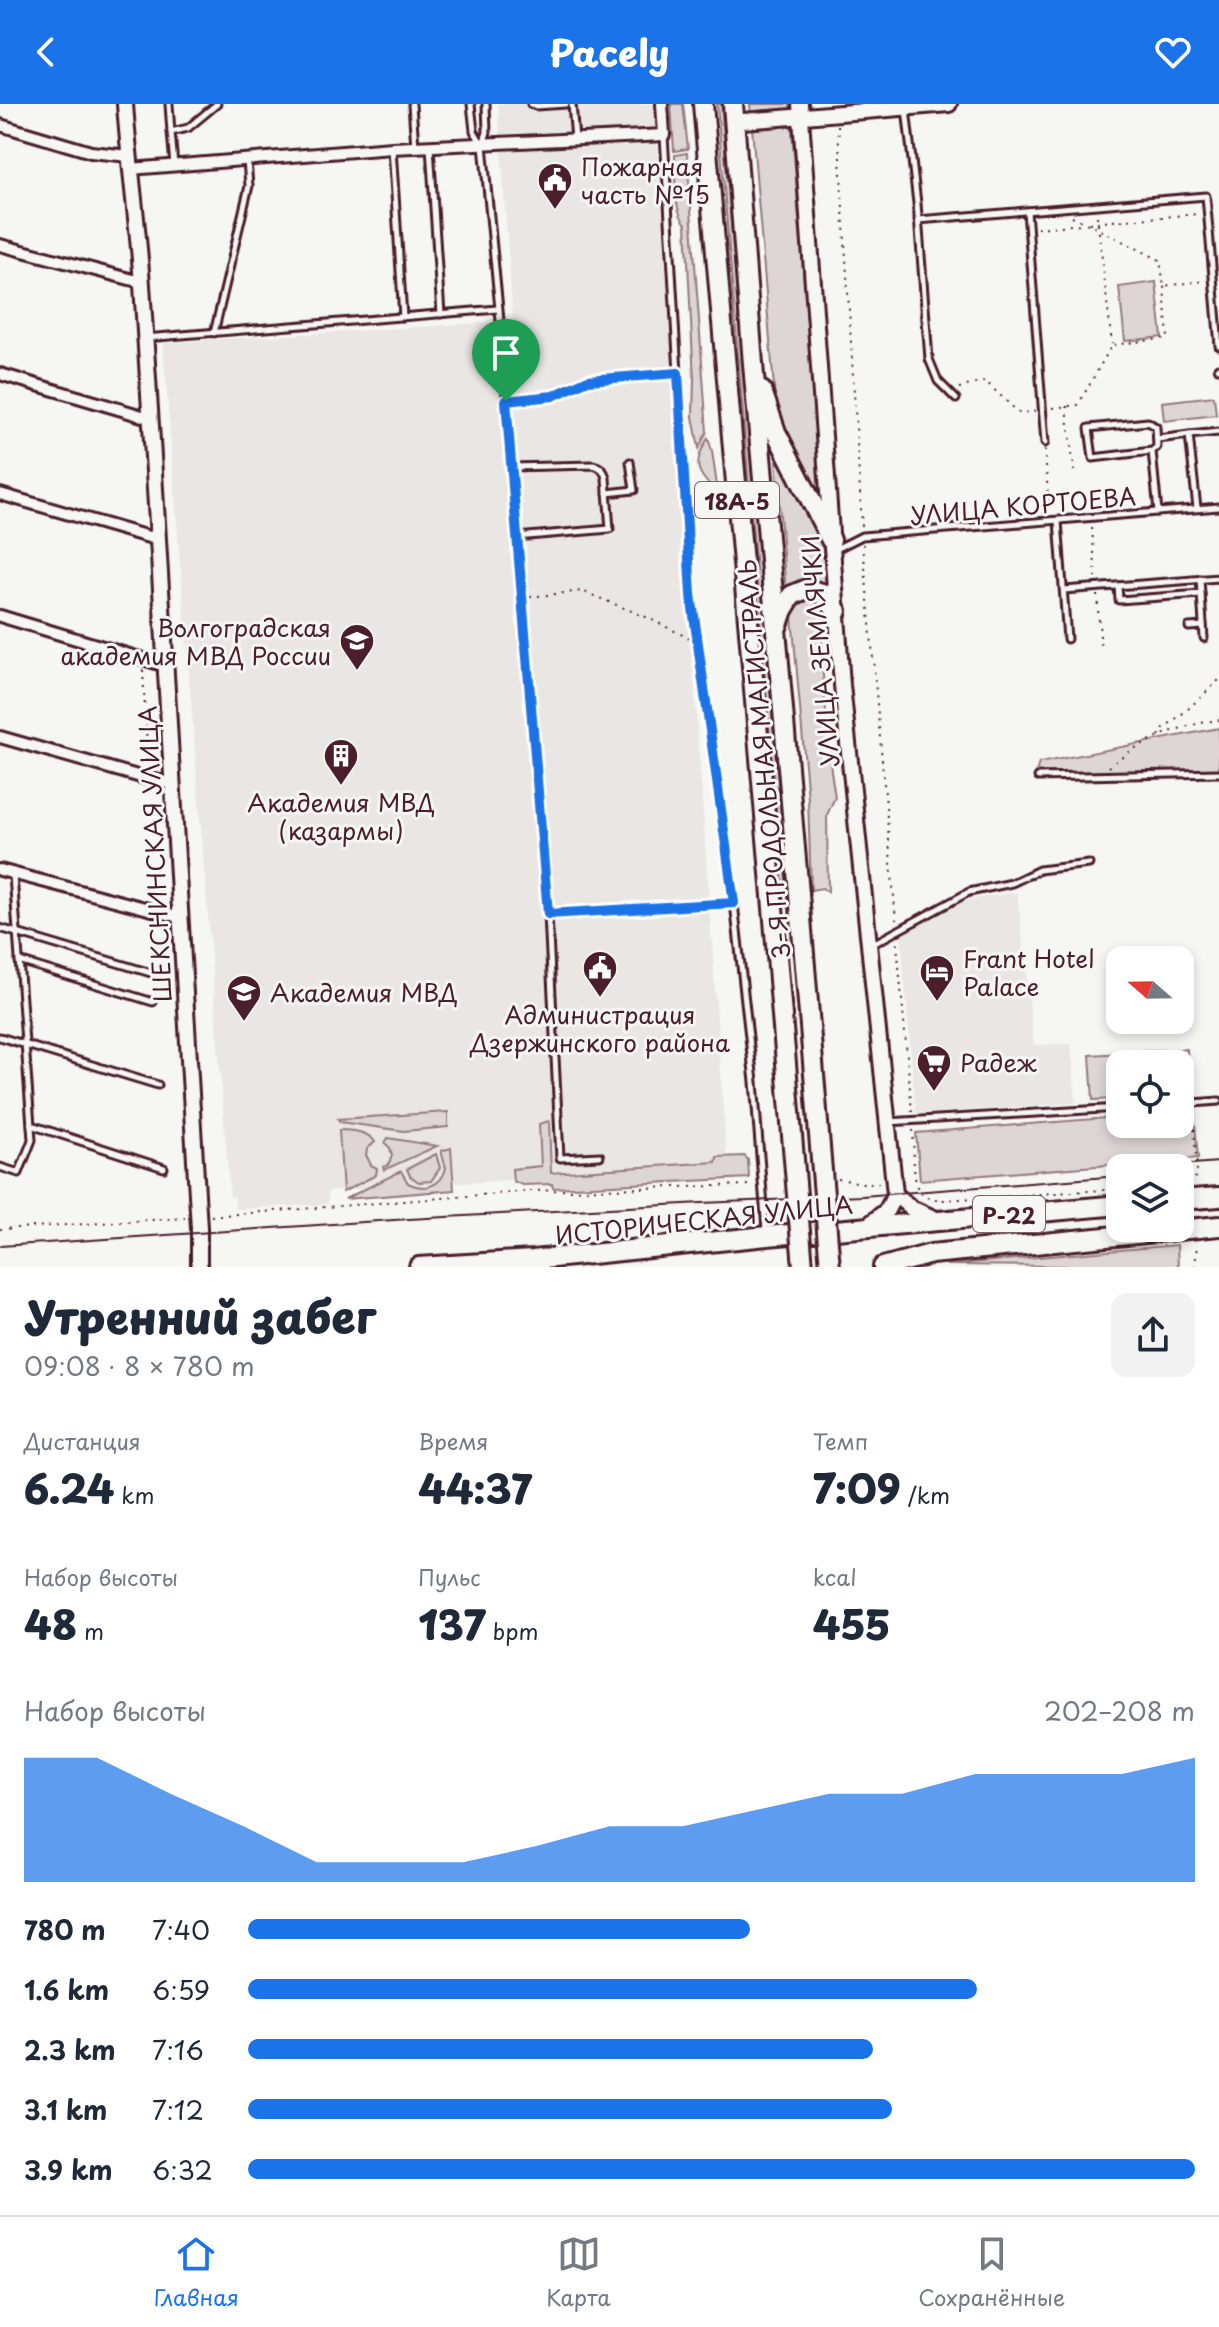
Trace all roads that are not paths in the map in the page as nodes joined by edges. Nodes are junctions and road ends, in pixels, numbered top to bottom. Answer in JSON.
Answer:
{"nodes":[{"id":1,"x":125,"y":104,"type":"edge"},
{"id":2,"x":169,"y":104,"type":"edge"},
{"id":3,"x":217,"y":104,"type":"edge"},
{"id":4,"x":412,"y":104,"type":"edge"},
{"id":5,"x":471,"y":104,"type":"edge"},
{"id":6,"x":486,"y":104,"type":"edge"},
{"id":7,"x":531,"y":104,"type":"edge"},
{"id":8,"x":566,"y":104,"type":"edge"},
{"id":9,"x":572,"y":104,"type":"edge"},
{"id":10,"x":662,"y":104,"type":"edge"},
{"id":11,"x":703,"y":104,"type":"edge"},
{"id":12,"x":733,"y":104,"type":"edge"},
{"id":13,"x":949,"y":104,"type":"edge"},
{"id":14,"x":906,"y":108,"type":"junction"},
{"id":15,"x":801,"y":110,"type":"edge"},
{"id":16,"x":0,"y":125,"type":"edge"},
{"id":17,"x":735,"y":130,"type":"junction"},
{"id":18,"x":171,"y":132,"type":"junction"},
{"id":19,"x":664,"y":135,"type":"junction"},
{"id":20,"x":575,"y":139,"type":"junction"},
{"id":21,"x":483,"y":145,"type":"junction"},
{"id":22,"x":415,"y":147,"type":"junction"},
{"id":23,"x":430,"y":147,"type":"junction"},
{"id":24,"x":392,"y":148,"type":"junction"},
{"id":25,"x":247,"y":159,"type":"junction"},
{"id":26,"x":129,"y":162,"type":"junction"},
{"id":27,"x":174,"y":165,"type":"junction"},
{"id":28,"x":1027,"y":211,"type":"junction"},
{"id":29,"x":918,"y":220,"type":"junction"},
{"id":30,"x":0,"y":245,"type":"edge"},
{"id":31,"x":141,"y":282,"type":"junction"},
{"id":32,"x":499,"y":309,"type":"junction"},
{"id":33,"x":441,"y":314,"type":"junction"},
{"id":34,"x":403,"y":317,"type":"junction"},
{"id":35,"x":214,"y":333,"type":"junction"},
{"id":36,"x":144,"y":338,"type":"junction"},
{"id":37,"x":1219,"y":346,"type":"edge"},
{"id":38,"x":753,"y":364,"type":"junction"},
{"id":39,"x":0,"y":374,"type":"edge"},
{"id":40,"x":956,"y":399,"type":"dead end"},
{"id":41,"x":506,"y":401,"type":"junction"},
{"id":42,"x":149,"y":418,"type":"junction"},
{"id":43,"x":1219,"y":432,"type":"edge"},
{"id":44,"x":1189,"y":435,"type":"junction"},
{"id":45,"x":1158,"y":439,"type":"junction"},
{"id":46,"x":1045,"y":443,"type":"road end"},
{"id":47,"x":1152,"y":451,"type":"junction"},
{"id":48,"x":630,"y":462,"type":"dead end"},
{"id":49,"x":511,"y":467,"type":"junction"},
{"id":50,"x":607,"y":493,"type":"junction"},
{"id":51,"x":0,"y":494,"type":"edge"},
{"id":52,"x":1219,"y":507,"type":"edge"},
{"id":53,"x":1197,"y":509,"type":"junction"},
{"id":54,"x":1158,"y":512,"type":"junction"},
{"id":55,"x":1058,"y":521,"type":"junction"},
{"id":56,"x":516,"y":537,"type":"junction"},
{"id":57,"x":159,"y":540,"type":"junction"},
{"id":58,"x":832,"y":545,"type":"junction"},
{"id":59,"x":1219,"y":578,"type":"edge"},
{"id":60,"x":1200,"y":579,"type":"junction"},
{"id":61,"x":1118,"y":586,"type":"junction"},
{"id":62,"x":1064,"y":590,"type":"junction"},
{"id":63,"x":1201,"y":594,"type":"junction"},
{"id":64,"x":837,"y":611,"type":"junction"},
{"id":65,"x":0,"y":616,"type":"edge"},
{"id":66,"x":1203,"y":626,"type":"junction"},
{"id":67,"x":1189,"y":627,"type":"dead end"},
{"id":68,"x":776,"y":632,"type":"junction"},
{"id":69,"x":1204,"y":638,"type":"dead end"},
{"id":70,"x":1067,"y":639,"type":"dead end"},
{"id":71,"x":166,"y":666,"type":"junction"},
{"id":72,"x":0,"y":737,"type":"edge"},
{"id":73,"x":1219,"y":773,"type":"edge"},
{"id":74,"x":1038,"y":777,"type":"dead end"},
{"id":75,"x":171,"y":783,"type":"junction"},
{"id":76,"x":1089,"y":864,"type":"dead end"},
{"id":77,"x":0,"y":870,"type":"edge"},
{"id":78,"x":13,"y":874,"type":"junction"},
{"id":79,"x":548,"y":914,"type":"junction"},
{"id":80,"x":179,"y":917,"type":"junction"},
{"id":81,"x":0,"y":928,"type":"edge"},
{"id":82,"x":17,"y":933,"type":"junction"},
{"id":83,"x":868,"y":947,"type":"junction"},
{"id":84,"x":19,"y":961,"type":"junction"},
{"id":85,"x":151,"y":973,"type":"dead end"},
{"id":86,"x":153,"y":1002,"type":"dead end"},
{"id":87,"x":0,"y":1037,"type":"edge"},
{"id":88,"x":25,"y":1045,"type":"junction"},
{"id":89,"x":158,"y":1085,"type":"dead end"},
{"id":90,"x":1219,"y":1101,"type":"edge"},
{"id":91,"x":1194,"y":1103,"type":"edge"},
{"id":92,"x":1106,"y":1109,"type":"edge"},
{"id":93,"x":887,"y":1122,"type":"junction"},
{"id":94,"x":31,"y":1125,"type":"junction"},
{"id":95,"x":600,"y":1156,"type":"dead end"},
{"id":96,"x":0,"y":1167,"type":"edge"},
{"id":97,"x":164,"y":1168,"type":"dead end"},
{"id":98,"x":894,"y":1188,"type":"junction"},
{"id":99,"x":1219,"y":1197,"type":"edge"},
{"id":100,"x":1194,"y":1199,"type":"edge"},
{"id":101,"x":1106,"y":1206,"type":"edge"},
{"id":102,"x":938,"y":1221,"type":"junction"},
{"id":103,"x":1219,"y":1226,"type":"edge"},
{"id":104,"x":866,"y":1227,"type":"junction"},
{"id":105,"x":767,"y":1236,"type":"junction"},
{"id":106,"x":920,"y":1261,"type":"edge"},
{"id":107,"x":526,"y":1264,"type":"edge"},
{"id":108,"x":199,"y":1267,"type":"edge"},
{"id":109,"x":419,"y":1267,"type":"edge"},
{"id":110,"x":803,"y":1267,"type":"edge"},
{"id":111,"x":830,"y":1267,"type":"edge"},
{"id":112,"x":883,"y":1267,"type":"edge"}],
"edges":[{"from":1,"to":26,"type":"street","name":"ШЕКСНИНСКАЯ УЛИЦА"},
{"from":2,"to":18,"type":"lane"},
{"from":3,"to":18,"type":"lane"},
{"from":4,"to":22,"type":"lane"},
{"from":5,"to":21,"type":"lane"},
{"from":6,"to":21,"type":"lane"},
{"from":7,"to":8,"type":"lane"},
{"from":9,"to":20,"type":"lane"},
{"from":10,"to":19,"type":"street"},
{"from":11,"to":110,"type":"highway","name":"3-Я ПРОДОЛЬНАЯ МАГИСТРАЛЬ","number":"18А-5","bridge":true},
{"from":12,"to":17,"type":"highway","name":"3-Я ПРОДОЛЬНАЯ МАГИСТРАЛЬ","number":"18А-5"},
{"from":13,"to":14,"type":"street"},
{"from":14,"to":15,"type":"street"},
{"from":14,"to":29,"type":"lane"},
{"from":15,"to":17,"type":"street"},
{"from":15,"to":58,"type":"street","name":"УЛИЦА ЗЕМЛЯЧКИ"},
{"from":16,"to":26,"type":"street"},
{"from":17,"to":38,"type":"highway","name":"3-Я ПРОДОЛЬНАЯ МАГИСТРАЛЬ","number":"18А-5"},
{"from":18,"to":27,"type":"lane"},
{"from":19,"to":20,"type":"street"},
{"from":19,"to":41,"type":"lane"},
{"from":20,"to":21,"type":"street"},
{"from":21,"to":23,"type":"street"},
{"from":21,"to":32,"type":"lane"},
{"from":22,"to":23,"type":"street"},
{"from":22,"to":24,"type":"street"},
{"from":23,"to":33,"type":"lane"},
{"from":24,"to":25,"type":"street"},
{"from":24,"to":34,"type":"lane"},
{"from":25,"to":27,"type":"street"},
{"from":25,"to":35,"type":"lane"},
{"from":26,"to":27,"type":"street"},
{"from":26,"to":31,"type":"street","name":"ШЕКСНИНСКАЯ УЛИЦА"},
{"from":28,"to":29,"type":"lane"},
{"from":28,"to":37,"type":"lane"},
{"from":28,"to":46,"type":"lane"},
{"from":29,"to":40,"type":"lane"},
{"from":30,"to":31,"type":"street"},
{"from":31,"to":36,"type":"street","name":"ШЕКСНИНСКАЯ УЛИЦА"},
{"from":32,"to":33,"type":"lane"},
{"from":32,"to":41,"type":"lane"},
{"from":33,"to":34,"type":"lane"},
{"from":34,"to":35,"type":"lane"},
{"from":35,"to":36,"type":"lane"},
{"from":36,"to":42,"type":"street","name":"ШЕКСНИНСКАЯ УЛИЦА"},
{"from":38,"to":58,"type":"highway"},
{"from":38,"to":68,"type":"highway","name":"3-Я ПРОДОЛЬНАЯ МАГИСТРАЛЬ","number":"18А-5"},
{"from":39,"to":42,"type":"street"},
{"from":41,"to":49,"type":"lane"},
{"from":42,"to":57,"type":"street","name":"ШЕКСНИНСКАЯ УЛИЦА"},
{"from":43,"to":44,"type":"lane"},
{"from":44,"to":45,"type":"lane"},
{"from":44,"to":53,"type":"lane"},
{"from":45,"to":47,"type":"lane"},
{"from":45,"to":47,"type":"lane"},
{"from":47,"to":54,"type":"lane"},
{"from":48,"to":50,"type":"lane"},
{"from":49,"to":50,"type":"lane"},
{"from":49,"to":56,"type":"lane"},
{"from":50,"to":56,"type":"lane"},
{"from":51,"to":57,"type":"street"},
{"from":52,"to":53,"type":"lane","name":"УЛИЦА КОРТОЕВА"},
{"from":53,"to":54,"type":"lane","name":"УЛИЦА КОРТОЕВА"},
{"from":54,"to":55,"type":"lane","name":"УЛИЦА КОРТОЕВА"},
{"from":55,"to":58,"type":"lane","name":"УЛИЦА КОРТОЕВА"},
{"from":55,"to":62,"type":"lane"},
{"from":56,"to":79,"type":"lane"},
{"from":57,"to":71,"type":"street","name":"ШЕКСНИНСКАЯ УЛИЦА"},
{"from":58,"to":64,"type":"street","name":"УЛИЦА ЗЕМЛЯЧКИ"},
{"from":59,"to":60,"type":"lane"},
{"from":60,"to":61,"type":"lane"},
{"from":60,"to":63,"type":"lane"},
{"from":61,"to":62,"type":"lane"},
{"from":61,"to":63,"type":"lane"},
{"from":62,"to":70,"type":"lane"},
{"from":63,"to":66,"type":"lane"},
{"from":64,"to":68,"type":"highway"},
{"from":64,"to":83,"type":"street","name":"УЛИЦА ЗЕМЛЯЧКИ"},
{"from":65,"to":71,"type":"street"},
{"from":66,"to":67,"type":"lane"},
{"from":66,"to":69,"type":"lane"},
{"from":68,"to":111,"type":"highway","name":"3-Я ПРОДОЛЬНАЯ МАГИСТРАЛЬ","number":"18А-5","bridge":true},
{"from":71,"to":75,"type":"street","name":"ШЕКСНИНСКАЯ УЛИЦА"},
{"from":72,"to":75,"type":"street"},
{"from":73,"to":74,"type":"lane"},
{"from":75,"to":80,"type":"street","name":"ШЕКСНИНСКАЯ УЛИЦА"},
{"from":76,"to":83,"type":"lane"},
{"from":77,"to":78,"type":"street"},
{"from":78,"to":80,"type":"street"},
{"from":78,"to":82,"type":"lane"},
{"from":79,"to":95,"type":"lane"},
{"from":79,"to":105,"type":"lane"},
{"from":80,"to":108,"type":"street","name":"ШЕКСНИНСКАЯ УЛИЦА"},
{"from":81,"to":82,"type":"lane"},
{"from":82,"to":84,"type":"lane"},
{"from":82,"to":85,"type":"lane"},
{"from":83,"to":93,"type":"street","name":"УЛИЦА ЗЕМЛЯЧКИ"},
{"from":84,"to":86,"type":"lane"},
{"from":84,"to":88,"type":"lane"},
{"from":87,"to":88,"type":"lane"},
{"from":88,"to":89,"type":"lane"},
{"from":88,"to":94,"type":"lane"},
{"from":90,"to":91,"type":"lane"},
{"from":92,"to":93,"type":"lane"},
{"from":93,"to":98,"type":"street","name":"УЛИЦА ЗЕМЛЯЧКИ"},
{"from":94,"to":96,"type":"lane"},
{"from":94,"to":97,"type":"lane"},
{"from":98,"to":102,"type":"street"},
{"from":98,"to":104,"type":"street"},
{"from":99,"to":100,"type":"highway"},
{"from":101,"to":102,"type":"highway","number":"Р-22"},
{"from":102,"to":104,"type":"highway","name":"ИСТОРИЧЕСКАЯ УЛИЦА","number":"Р-22"},
{"from":103,"to":106,"type":"highway","number":"Р-22"},
{"from":104,"to":105,"type":"highway","name":"ИСТОРИЧЕСКАЯ УЛИЦА","number":"Р-22"},
{"from":105,"to":107,"type":"highway","name":"ИСТОРИЧЕСКАЯ УЛИЦА","number":"Р-22"},
{"from":106,"to":112,"type":"highway","number":"Р-22"},
{"from":107,"to":109,"type":"highway","name":"ИСТОРИЧЕСКАЯ УЛИЦА","number":"Р-22"}]}
